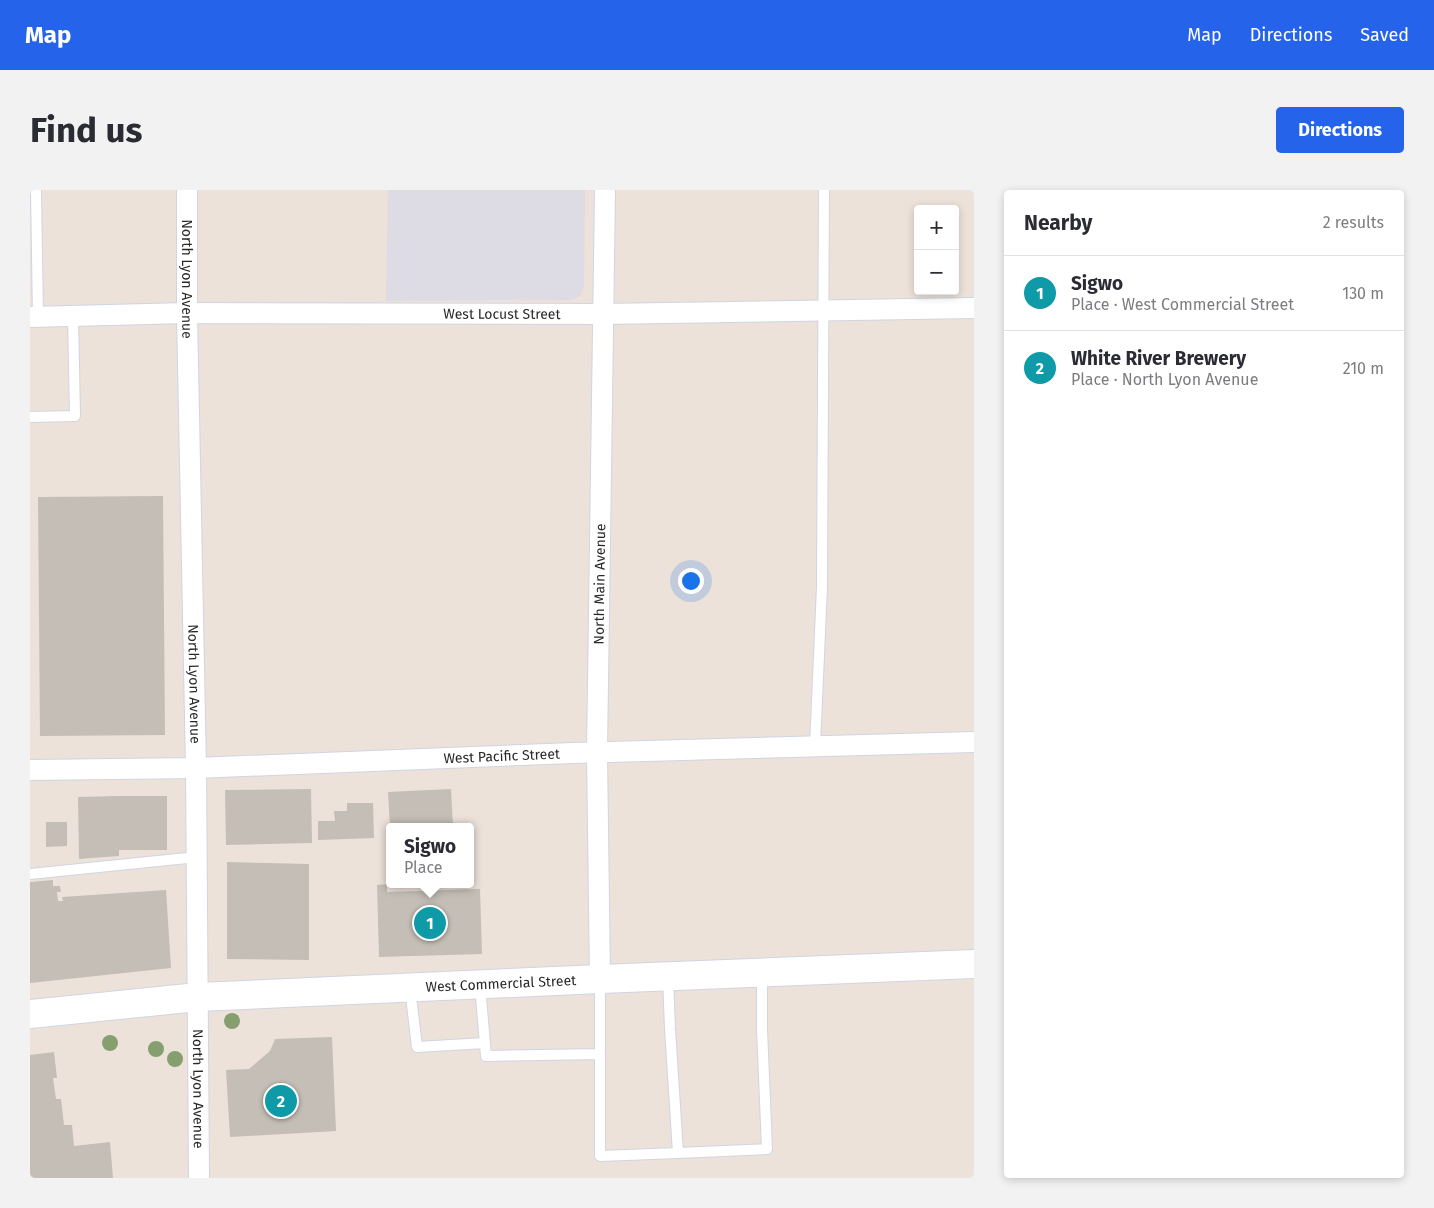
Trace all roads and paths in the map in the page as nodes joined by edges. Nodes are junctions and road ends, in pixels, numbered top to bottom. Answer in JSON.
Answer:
{"nodes":[{"id":1,"x":36,"y":190,"type":"edge"},
{"id":2,"x":187,"y":190,"type":"edge"},
{"id":3,"x":605,"y":190,"type":"edge"},
{"id":4,"x":824,"y":190,"type":"edge"},
{"id":5,"x":974,"y":308,"type":"edge"},
{"id":6,"x":824,"y":310,"type":"junction"},
{"id":7,"x":187,"y":313,"type":"junction"},
{"id":8,"x":602,"y":314,"type":"junction"},
{"id":9,"x":73,"y":316,"type":"junction"},
{"id":10,"x":34,"y":317,"type":"edge"},
{"id":11,"x":30,"y":417,"type":"edge"},
{"id":12,"x":974,"y":742,"type":"edge"},
{"id":13,"x":815,"y":746,"type":"junction"},
{"id":14,"x":597,"y":752,"type":"junction"},
{"id":15,"x":196,"y":768,"type":"junction"},
{"id":16,"x":30,"y":770,"type":"edge"},
{"id":17,"x":197,"y":856,"type":"junction"},
{"id":18,"x":30,"y":874,"type":"edge"},
{"id":19,"x":974,"y":964,"type":"edge"},
{"id":20,"x":762,"y":972,"type":"junction"},
{"id":21,"x":668,"y":976,"type":"junction"},
{"id":22,"x":600,"y":978,"type":"junction"},
{"id":23,"x":480,"y":984,"type":"junction"},
{"id":24,"x":410,"y":987,"type":"junction"},
{"id":25,"x":198,"y":997,"type":"junction"},
{"id":26,"x":30,"y":1014,"type":"edge"},
{"id":27,"x":485,"y":1043,"type":"junction"},
{"id":28,"x":600,"y":1054,"type":"junction"},
{"id":29,"x":678,"y":1153,"type":"junction"},
{"id":30,"x":200,"y":1178,"type":"edge"}],
"edges":[{"from":1,"to":10,"type":"lane"},
{"from":2,"to":7,"type":"street","name":"North Lyon Avenue"},
{"from":3,"to":8,"type":"street","name":"North Main Avenue"},
{"from":4,"to":6,"type":"lane"},
{"from":5,"to":6,"type":"street","name":"West Locust Street"},
{"from":6,"to":8,"type":"street","name":"West Locust Street"},
{"from":6,"to":13,"type":"lane"},
{"from":7,"to":8,"type":"street","name":"West Locust Street"},
{"from":7,"to":9,"type":"street","name":"West Locust Street"},
{"from":7,"to":15,"type":"street","name":"North Lyon Avenue"},
{"from":8,"to":14,"type":"street","name":"North Main Avenue"},
{"from":9,"to":10,"type":"street","name":"West Locust Street"},
{"from":9,"to":11,"type":"lane"},
{"from":12,"to":13,"type":"street","name":"West Pacific Street"},
{"from":13,"to":14,"type":"street","name":"West Pacific Street"},
{"from":14,"to":15,"type":"street","name":"West Pacific Street"},
{"from":14,"to":22,"type":"street","name":"North Main Avenue"},
{"from":15,"to":16,"type":"street","name":"West Pacific Street"},
{"from":15,"to":17,"type":"street","name":"North Lyon Avenue"},
{"from":17,"to":18,"type":"lane"},
{"from":17,"to":25,"type":"street","name":"North Lyon Avenue"},
{"from":19,"to":20,"type":"street","name":"West Commercial Street"},
{"from":20,"to":21,"type":"street","name":"West Commercial Street"},
{"from":20,"to":29,"type":"lane"},
{"from":21,"to":22,"type":"street","name":"West Commercial Street"},
{"from":21,"to":29,"type":"lane"},
{"from":22,"to":23,"type":"street","name":"West Commercial Street"},
{"from":22,"to":28,"type":"lane"},
{"from":23,"to":24,"type":"street","name":"West Commercial Street"},
{"from":23,"to":27,"type":"lane"},
{"from":24,"to":25,"type":"street","name":"West Commercial Street"},
{"from":24,"to":27,"type":"lane"},
{"from":25,"to":26,"type":"street","name":"West Commercial Street"},
{"from":25,"to":30,"type":"street","name":"North Lyon Avenue"},
{"from":27,"to":28,"type":"lane"},
{"from":28,"to":29,"type":"lane"}]}
